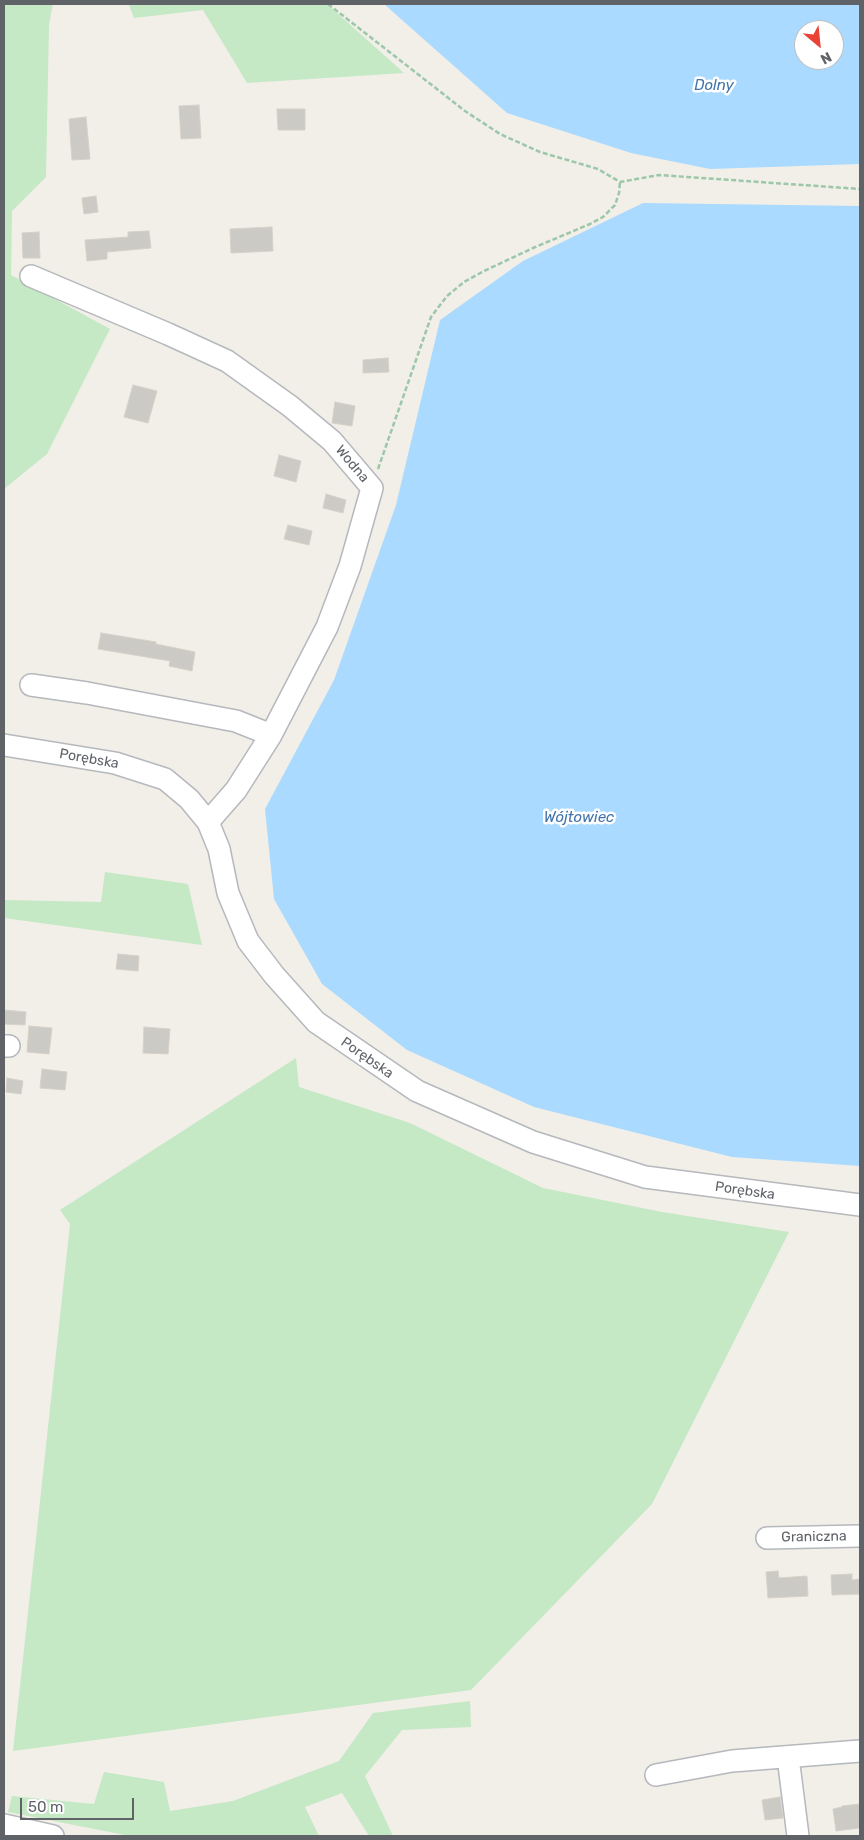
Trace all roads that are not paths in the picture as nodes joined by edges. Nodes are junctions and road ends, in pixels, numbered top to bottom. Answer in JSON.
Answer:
{"nodes":[{"id":1,"x":31,"y":276,"type":"dead end"},
{"id":2,"x":31,"y":685,"type":"dead end"},
{"id":3,"x":271,"y":735,"type":"junction"},
{"id":4,"x":4,"y":745,"type":"edge"},
{"id":5,"x":208,"y":822,"type":"junction"},
{"id":6,"x":860,"y":1205,"type":"edge"},
{"id":7,"x":860,"y":1536,"type":"edge"},
{"id":8,"x":767,"y":1538,"type":"dead end"},
{"id":9,"x":860,"y":1751,"type":"edge"},
{"id":10,"x":788,"y":1757,"type":"junction"},
{"id":11,"x":656,"y":1775,"type":"dead end"},
{"id":12,"x":4,"y":1825,"type":"edge"},
{"id":13,"x":53,"y":1836,"type":"edge"},
{"id":14,"x":798,"y":1836,"type":"edge"}],
"edges":[{"from":1,"to":3,"type":"street","name":"Wodna"},
{"from":2,"to":3,"type":"street"},
{"from":3,"to":5,"type":"street","name":"Wodna"},
{"from":4,"to":5,"type":"street","name":"Porębska"},
{"from":5,"to":6,"type":"street","name":"Porębska"},
{"from":7,"to":8,"type":"street","name":"Graniczna"},
{"from":9,"to":10,"type":"street"},
{"from":10,"to":11,"type":"street"},
{"from":10,"to":14,"type":"street"},
{"from":12,"to":13,"type":"street"}]}
